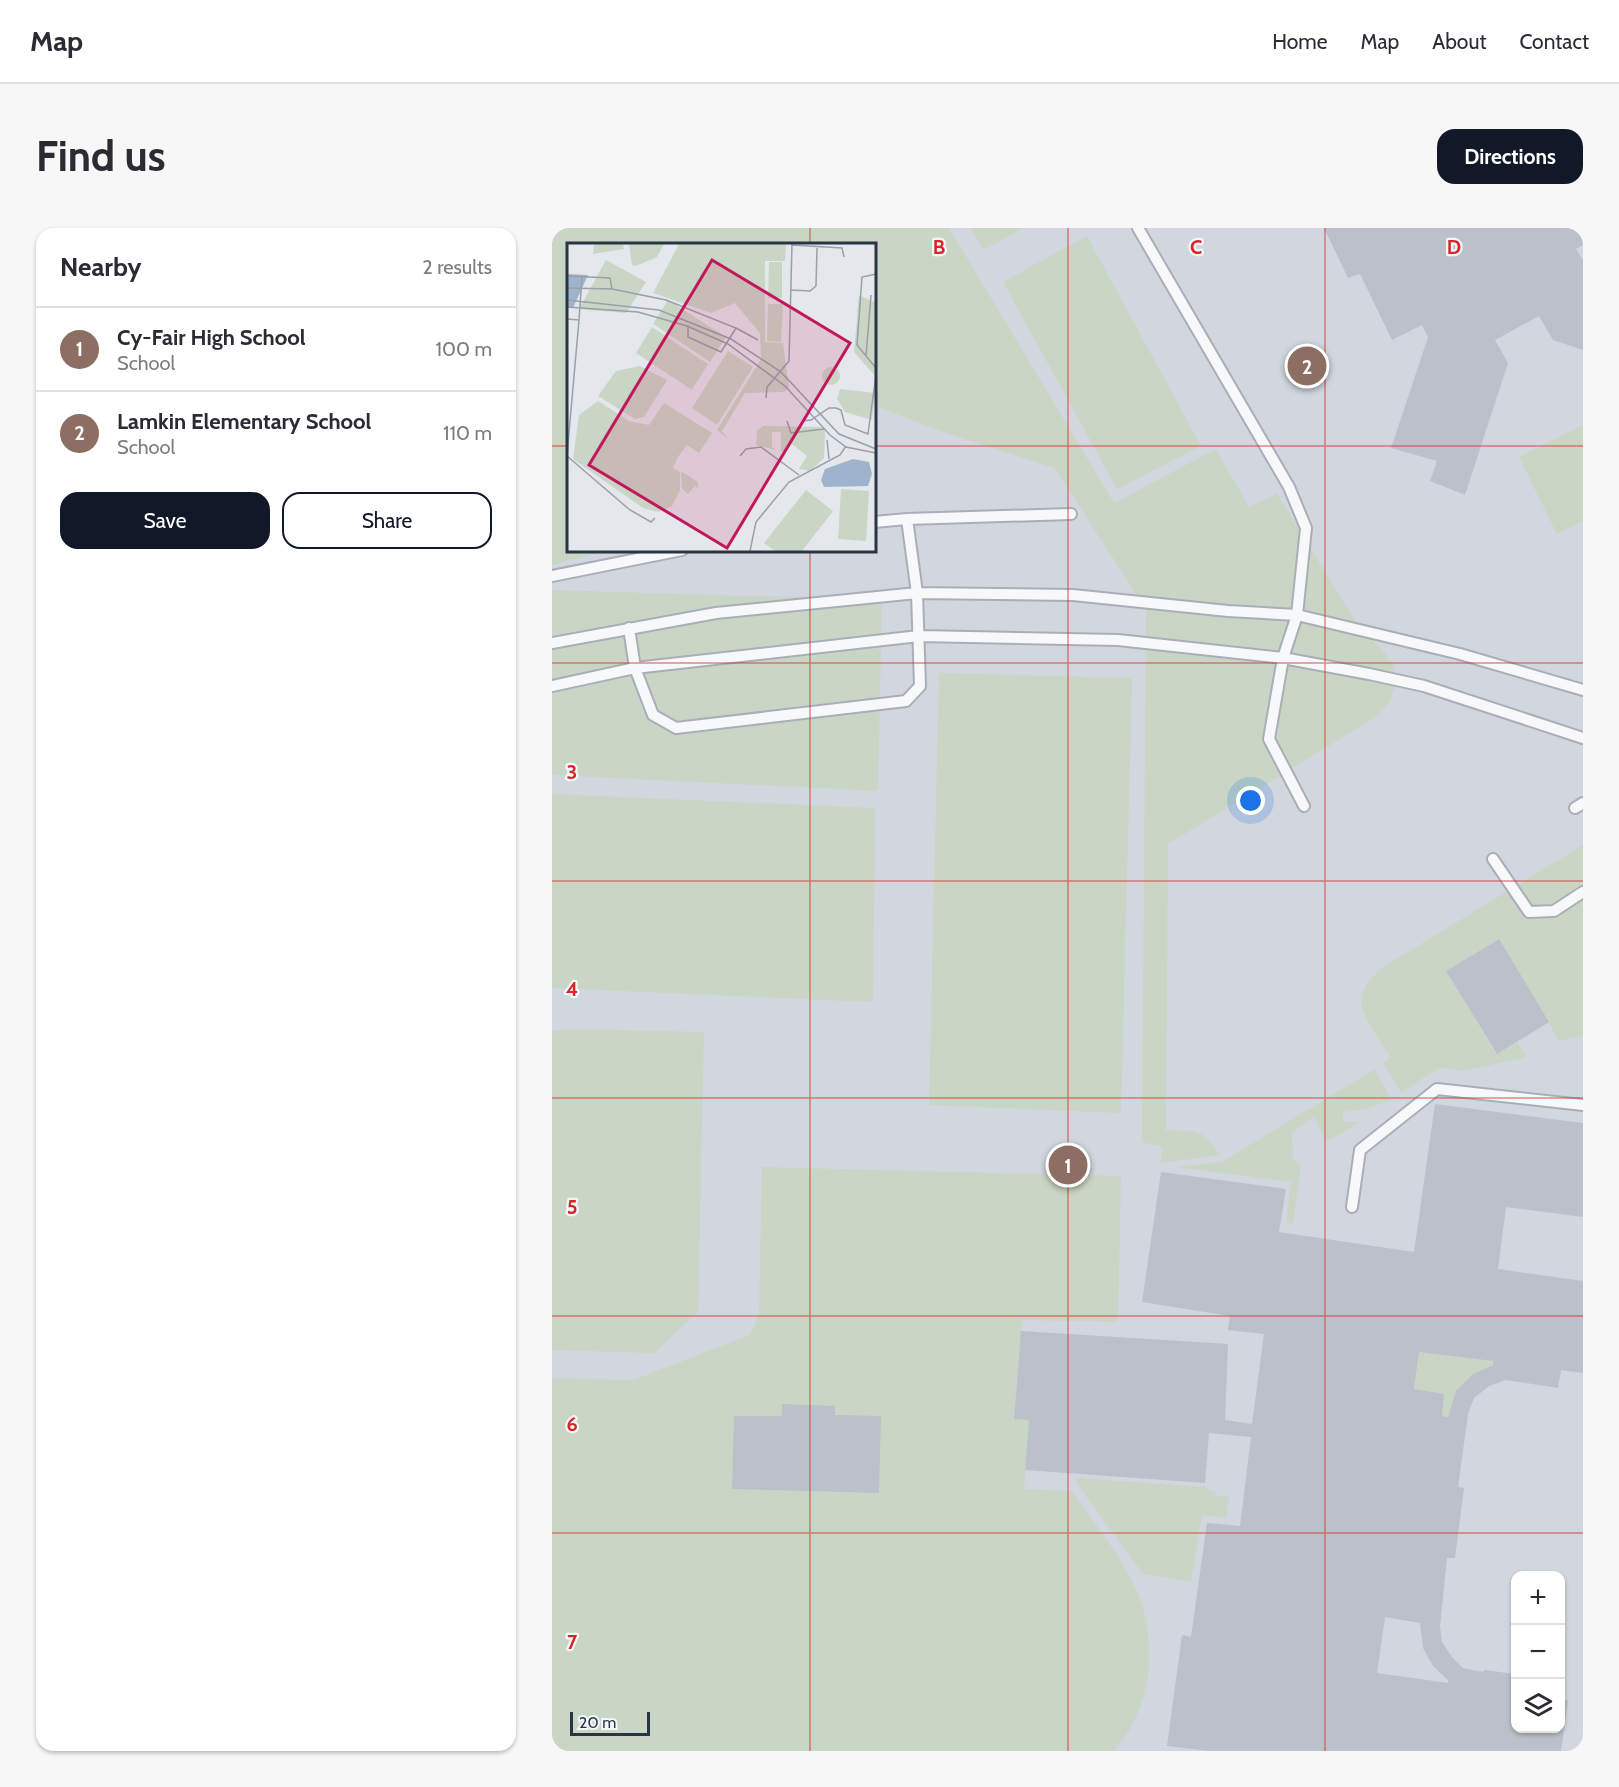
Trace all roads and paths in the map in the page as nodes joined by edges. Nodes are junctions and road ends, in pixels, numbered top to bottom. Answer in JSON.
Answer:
{"nodes":[{"id":1,"x":1138,"y":228,"type":"edge"},
{"id":2,"x":1071,"y":514,"type":"dead end"},
{"id":3,"x":907,"y":519,"type":"junction"},
{"id":4,"x":876,"y":522,"type":"edge"},
{"id":5,"x":672,"y":552,"type":"edge"},
{"id":6,"x":552,"y":576,"type":"edge"},
{"id":7,"x":917,"y":593,"type":"junction"},
{"id":8,"x":1297,"y":615,"type":"junction"},
{"id":9,"x":629,"y":628,"type":"junction"},
{"id":10,"x":919,"y":636,"type":"junction"},
{"id":11,"x":552,"y":643,"type":"edge"},
{"id":12,"x":1283,"y":658,"type":"junction"},
{"id":13,"x":635,"y":668,"type":"junction"},
{"id":14,"x":552,"y":686,"type":"edge"},
{"id":15,"x":1583,"y":690,"type":"edge"},
{"id":16,"x":1583,"y":738,"type":"edge"},
{"id":17,"x":1304,"y":806,"type":"dead end"},
{"id":18,"x":1492,"y":859,"type":"dead end"},
{"id":19,"x":1583,"y":892,"type":"edge"},
{"id":20,"x":1583,"y":1105,"type":"edge"},
{"id":21,"x":1352,"y":1207,"type":"dead end"}],
"edges":[{"from":1,"to":8,"type":"lane"},
{"from":2,"to":3,"type":"lane"},
{"from":3,"to":4,"type":"lane"},
{"from":3,"to":7,"type":"lane"},
{"from":5,"to":6,"type":"lane"},
{"from":7,"to":8,"type":"lane"},
{"from":7,"to":9,"type":"lane"},
{"from":7,"to":10,"type":"lane"},
{"from":8,"to":12,"type":"lane"},
{"from":8,"to":15,"type":"lane"},
{"from":9,"to":11,"type":"lane"},
{"from":9,"to":13,"type":"lane"},
{"from":10,"to":12,"type":"lane"},
{"from":10,"to":13,"type":"lane"},
{"from":10,"to":13,"type":"lane"},
{"from":12,"to":16,"type":"lane"},
{"from":12,"to":17,"type":"lane"},
{"from":13,"to":14,"type":"lane"},
{"from":18,"to":19,"type":"lane"},
{"from":20,"to":21,"type":"lane"}]}
